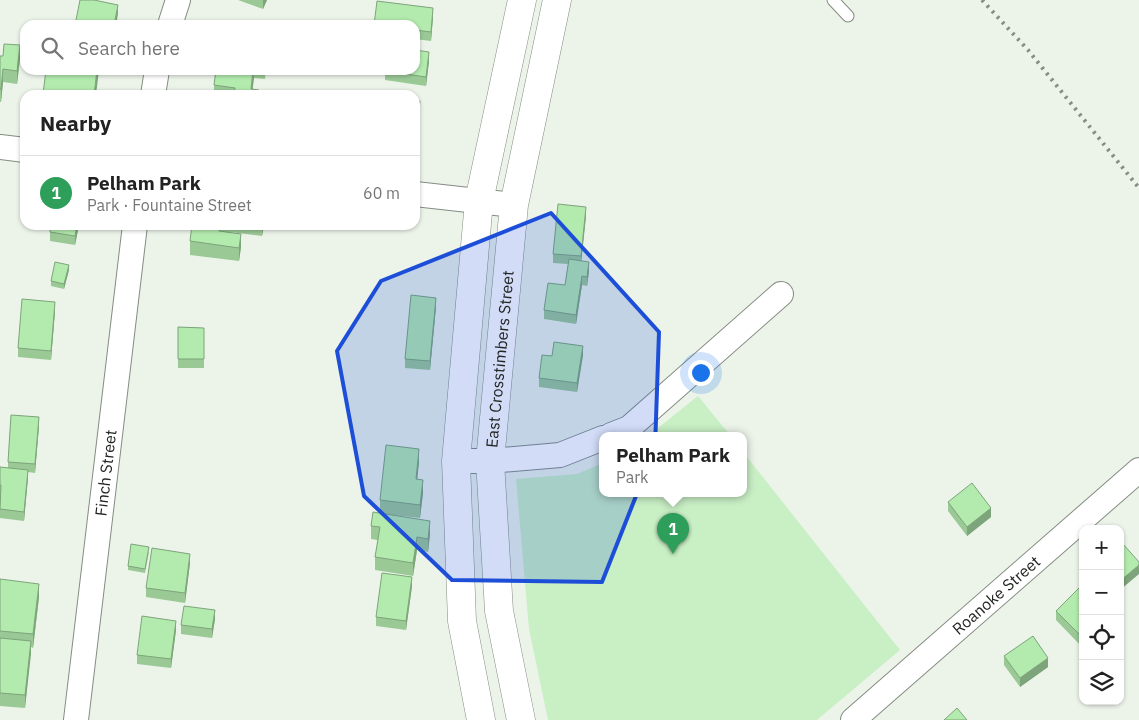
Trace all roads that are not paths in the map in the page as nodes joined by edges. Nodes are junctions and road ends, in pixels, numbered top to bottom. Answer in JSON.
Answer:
{"nodes":[{"id":1,"x":178,"y":0,"type":"edge"},
{"id":2,"x":522,"y":0,"type":"edge"},
{"id":3,"x":557,"y":0,"type":"edge"},
{"id":4,"x":833,"y":0,"type":"edge"},
{"id":5,"x":848,"y":16,"type":"dead end"},
{"id":6,"x":172,"y":20,"type":"edge"},
{"id":7,"x":156,"y":75,"type":"edge"},
{"id":8,"x":154,"y":90,"type":"edge"},
{"id":9,"x":0,"y":146,"type":"edge"},
{"id":10,"x":20,"y":149,"type":"edge"},
{"id":11,"x":420,"y":195,"type":"edge"},
{"id":12,"x":480,"y":201,"type":"junction"},
{"id":13,"x":514,"y":204,"type":"junction"},
{"id":14,"x":134,"y":230,"type":"edge"},
{"id":15,"x":781,"y":294,"type":"dead end"},
{"id":16,"x":619,"y":432,"type":"edge"},
{"id":17,"x":599,"y":440,"type":"edge"},
{"id":18,"x":490,"y":460,"type":"junction"},
{"id":19,"x":456,"y":461,"type":"junction"},
{"id":20,"x":1139,"y":470,"type":"edge"},
{"id":21,"x":76,"y":720,"type":"edge"},
{"id":22,"x":481,"y":720,"type":"edge"},
{"id":23,"x":521,"y":720,"type":"edge"},
{"id":24,"x":853,"y":720,"type":"edge"}],
"edges":[{"from":1,"to":6,"type":"street"},
{"from":2,"to":12,"type":"main road","name":"East Crosstimbers Street"},
{"from":3,"to":13,"type":"main road","name":"East Crosstimbers Street"},
{"from":4,"to":5,"type":"lane"},
{"from":7,"to":8,"type":"street"},
{"from":9,"to":10,"type":"street"},
{"from":11,"to":12,"type":"street"},
{"from":12,"to":13,"type":"street"},
{"from":12,"to":19,"type":"main road","name":"East Crosstimbers Street"},
{"from":13,"to":18,"type":"main road","name":"East Crosstimbers Street"},
{"from":14,"to":21,"type":"street","name":"Finch Street"},
{"from":15,"to":16,"type":"street"},
{"from":17,"to":18,"type":"street"},
{"from":18,"to":19,"type":"street"},
{"from":18,"to":23,"type":"main road","name":"East Crosstimbers Street"},
{"from":19,"to":22,"type":"main road","name":"East Crosstimbers Street"},
{"from":20,"to":24,"type":"street","name":"Roanoke Street"}]}
